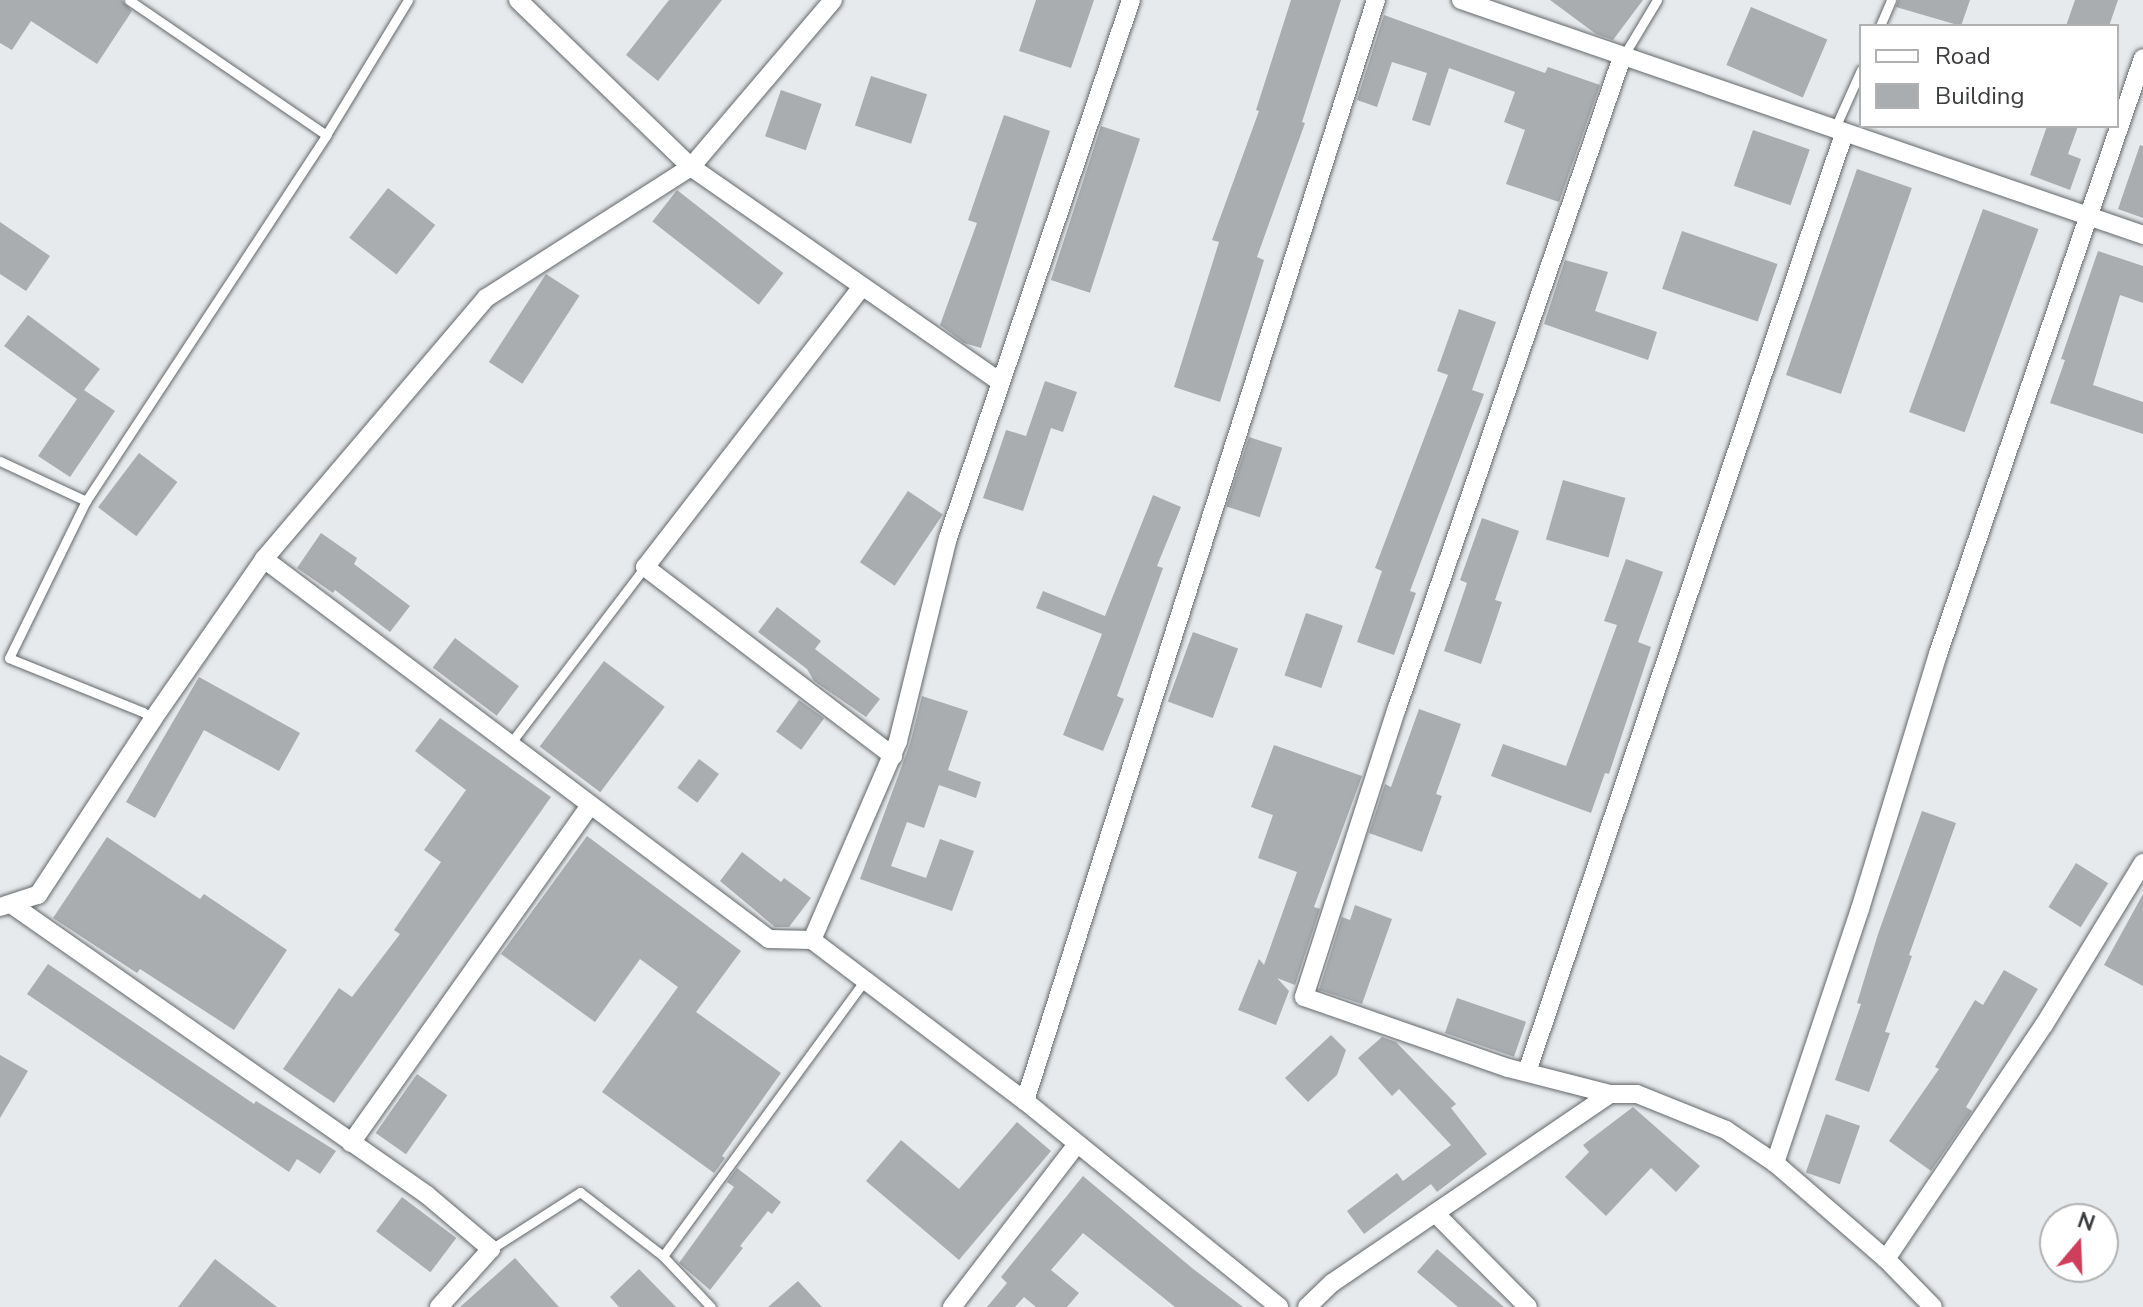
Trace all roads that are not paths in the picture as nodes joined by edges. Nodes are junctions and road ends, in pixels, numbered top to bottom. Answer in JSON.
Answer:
{"nodes":[{"id":1,"x":129,"y":0,"type":"edge"},
{"id":2,"x":408,"y":0,"type":"edge"},
{"id":3,"x":518,"y":0,"type":"edge"},
{"id":4,"x":833,"y":0,"type":"edge"},
{"id":5,"x":1131,"y":0,"type":"edge"},
{"id":6,"x":1376,"y":0,"type":"edge"},
{"id":7,"x":1461,"y":0,"type":"edge"},
{"id":8,"x":1657,"y":0,"type":"edge"},
{"id":9,"x":1891,"y":0,"type":"edge"},
{"id":10,"x":1881,"y":24,"type":"edge"},
{"id":11,"x":1622,"y":57,"type":"junction"},
{"id":12,"x":2143,"y":58,"type":"edge"},
{"id":13,"x":1859,"y":76,"type":"edge"},
{"id":14,"x":2119,"y":124,"type":"edge"},
{"id":15,"x":2118,"y":128,"type":"edge"},
{"id":16,"x":1839,"y":132,"type":"junction"},
{"id":17,"x":326,"y":135,"type":"junction"},
{"id":18,"x":691,"y":167,"type":"junction"},
{"id":19,"x":2086,"y":215,"type":"junction"},
{"id":20,"x":2143,"y":235,"type":"edge"},
{"id":21,"x":861,"y":288,"type":"junction"},
{"id":22,"x":1000,"y":382,"type":"junction"},
{"id":23,"x":0,"y":461,"type":"edge"},
{"id":24,"x":86,"y":501,"type":"junction"},
{"id":25,"x":264,"y":559,"type":"junction"},
{"id":26,"x":645,"y":567,"type":"junction"},
{"id":27,"x":153,"y":719,"type":"junction"},
{"id":28,"x":510,"y":744,"type":"junction"},
{"id":29,"x":893,"y":756,"type":"junction"},
{"id":30,"x":590,"y":805,"type":"junction"},
{"id":31,"x":2143,"y":863,"type":"edge"},
{"id":32,"x":5,"y":905,"type":"edge"},
{"id":33,"x":812,"y":940,"type":"junction"},
{"id":34,"x":865,"y":980,"type":"junction"},
{"id":35,"x":1527,"y":1072,"type":"junction"},
{"id":36,"x":1610,"y":1094,"type":"junction"},
{"id":37,"x":1025,"y":1101,"type":"junction"},
{"id":38,"x":351,"y":1143,"type":"junction"},
{"id":39,"x":1077,"y":1144,"type":"junction"},
{"id":40,"x":1775,"y":1163,"type":"junction"},
{"id":41,"x":1435,"y":1213,"type":"junction"},
{"id":42,"x":491,"y":1249,"type":"junction"},
{"id":43,"x":663,"y":1256,"type":"junction"},
{"id":44,"x":1886,"y":1259,"type":"junction"},
{"id":45,"x":439,"y":1307,"type":"edge"},
{"id":46,"x":711,"y":1307,"type":"edge"},
{"id":47,"x":952,"y":1307,"type":"edge"},
{"id":48,"x":1279,"y":1307,"type":"edge"},
{"id":49,"x":1307,"y":1307,"type":"edge"},
{"id":50,"x":1528,"y":1307,"type":"edge"},
{"id":51,"x":1933,"y":1307,"type":"edge"}],
"edges":[{"from":1,"to":17,"type":"lane"},
{"from":2,"to":17,"type":"lane"},
{"from":3,"to":18,"type":"street"},
{"from":4,"to":18,"type":"street"},
{"from":5,"to":22,"type":"street"},
{"from":6,"to":37,"type":"street"},
{"from":7,"to":11,"type":"street"},
{"from":8,"to":11,"type":"lane"},
{"from":9,"to":10,"type":"lane"},
{"from":11,"to":16,"type":"street"},
{"from":11,"to":35,"type":"street"},
{"from":12,"to":14,"type":"street"},
{"from":13,"to":16,"type":"lane"},
{"from":15,"to":19,"type":"street"},
{"from":16,"to":19,"type":"street"},
{"from":16,"to":35,"type":"street"},
{"from":17,"to":24,"type":"lane"},
{"from":18,"to":21,"type":"street"},
{"from":18,"to":25,"type":"street"},
{"from":19,"to":20,"type":"street"},
{"from":19,"to":40,"type":"street"},
{"from":21,"to":22,"type":"street"},
{"from":21,"to":26,"type":"street"},
{"from":22,"to":29,"type":"street"},
{"from":23,"to":24,"type":"lane"},
{"from":24,"to":27,"type":"lane"},
{"from":25,"to":27,"type":"street"},
{"from":25,"to":28,"type":"street"},
{"from":26,"to":28,"type":"lane"},
{"from":26,"to":29,"type":"street"},
{"from":27,"to":32,"type":"street"},
{"from":28,"to":30,"type":"street"},
{"from":29,"to":33,"type":"street"},
{"from":30,"to":33,"type":"street"},
{"from":30,"to":38,"type":"street"},
{"from":31,"to":44,"type":"street"},
{"from":32,"to":38,"type":"street"},
{"from":33,"to":34,"type":"street"},
{"from":34,"to":37,"type":"street"},
{"from":34,"to":43,"type":"lane"},
{"from":35,"to":36,"type":"street"},
{"from":36,"to":40,"type":"street"},
{"from":36,"to":41,"type":"street"},
{"from":37,"to":39,"type":"street"},
{"from":38,"to":42,"type":"street"},
{"from":39,"to":47,"type":"street"},
{"from":39,"to":48,"type":"street"},
{"from":40,"to":44,"type":"street"},
{"from":41,"to":49,"type":"street"},
{"from":41,"to":50,"type":"street"},
{"from":42,"to":43,"type":"lane"},
{"from":42,"to":45,"type":"street"},
{"from":43,"to":46,"type":"lane"},
{"from":44,"to":51,"type":"street"}]}
